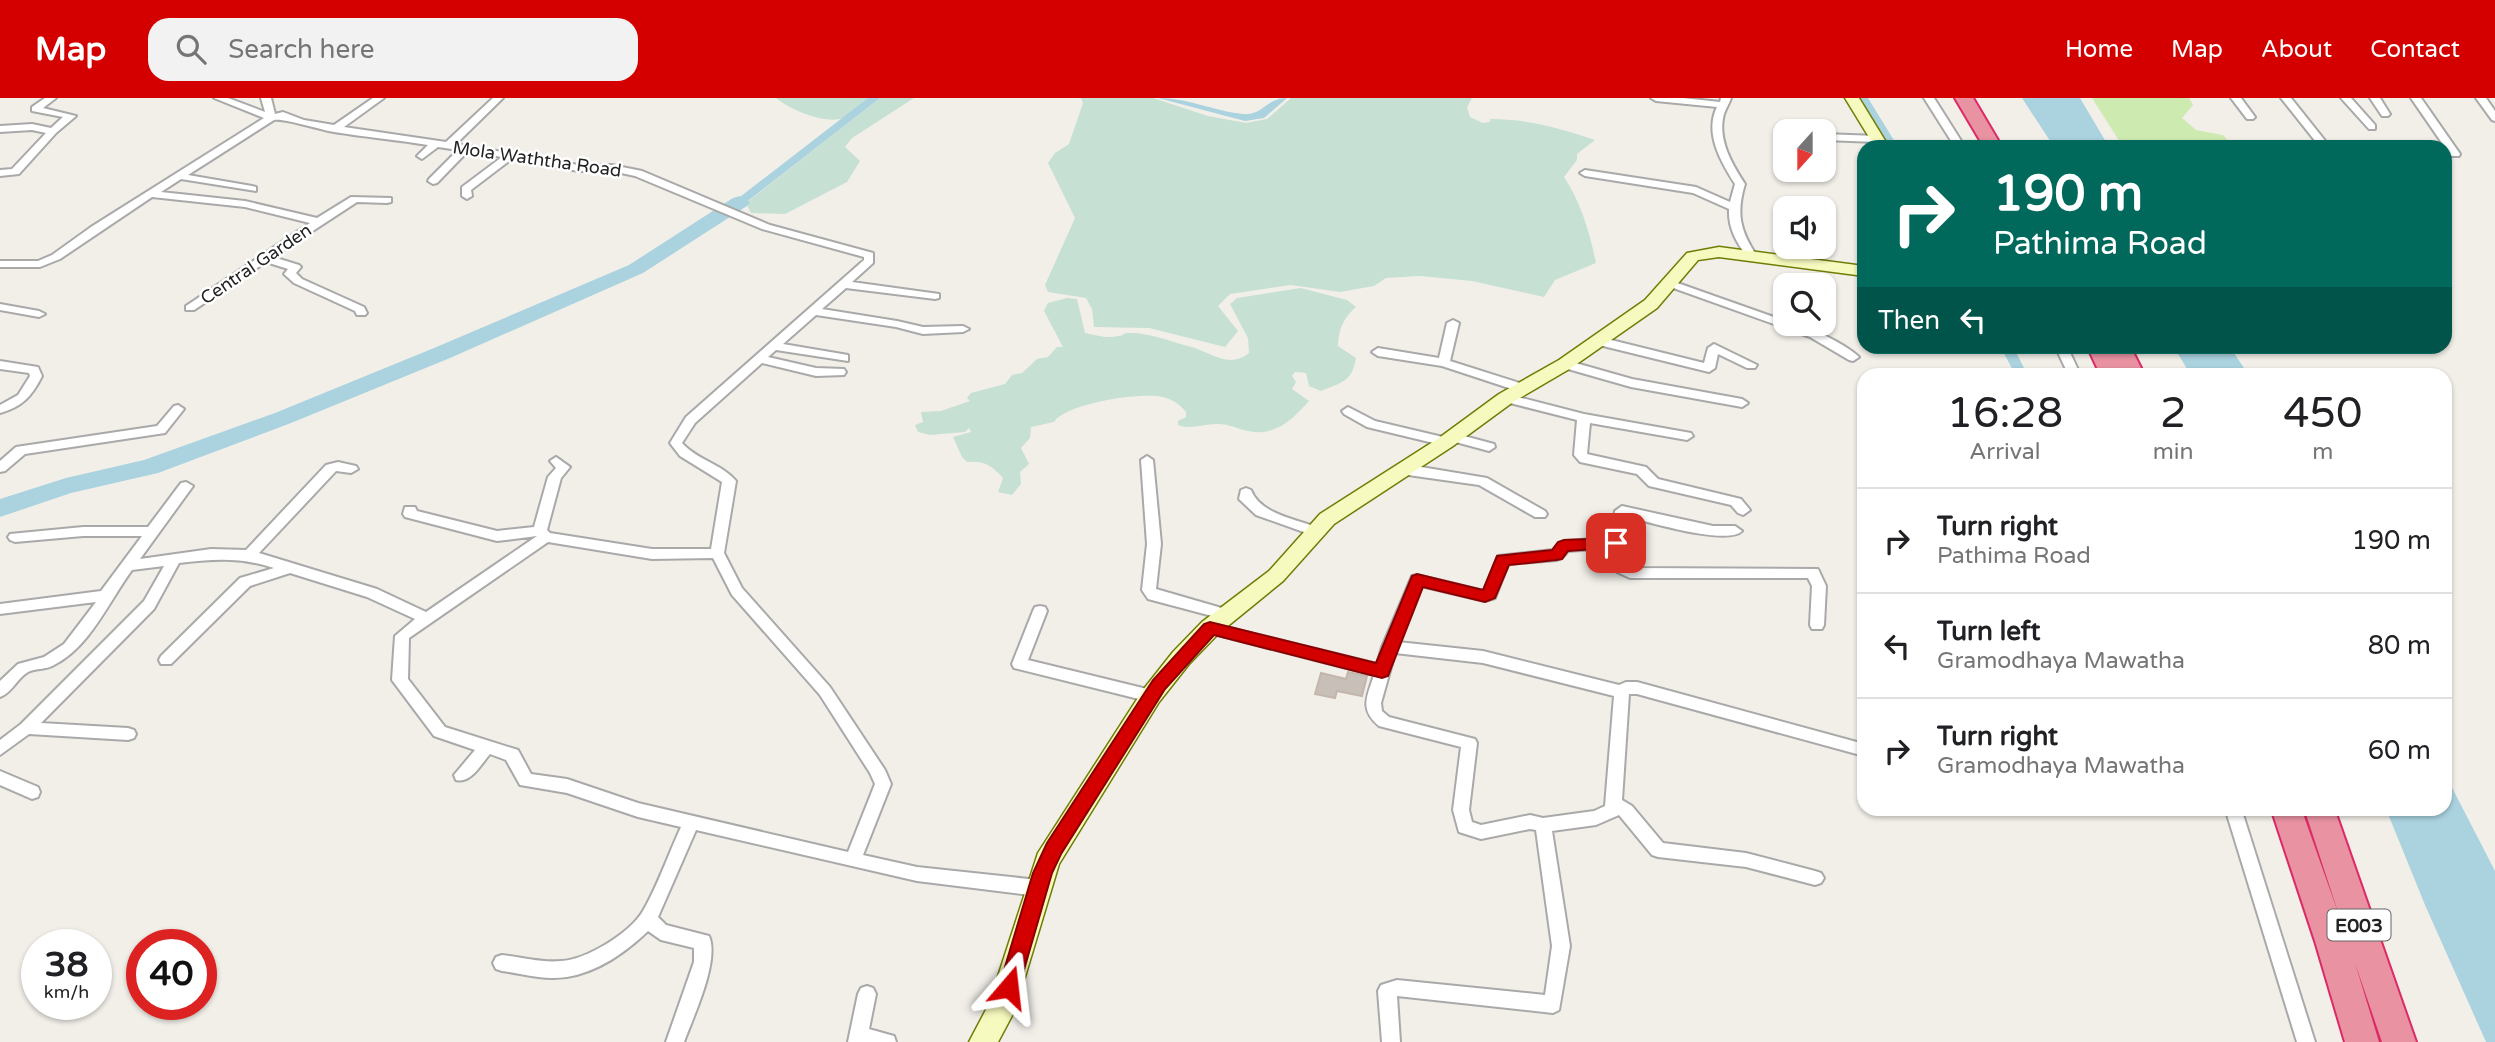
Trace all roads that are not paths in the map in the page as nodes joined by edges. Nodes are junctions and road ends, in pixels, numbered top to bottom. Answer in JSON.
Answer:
{"nodes":[{"id":1,"x":51,"y":98,"type":"edge"},
{"id":2,"x":219,"y":98,"type":"edge"},
{"id":3,"x":266,"y":98,"type":"edge"},
{"id":4,"x":379,"y":98,"type":"edge"},
{"id":5,"x":498,"y":98,"type":"edge"},
{"id":6,"x":1656,"y":98,"type":"edge"},
{"id":7,"x":1852,"y":98,"type":"edge"},
{"id":8,"x":1929,"y":98,"type":"edge"},
{"id":9,"x":1964,"y":98,"type":"edge"},
{"id":10,"x":1982,"y":98,"type":"edge"},
{"id":11,"x":2236,"y":98,"type":"edge"},
{"id":12,"x":2286,"y":98,"type":"edge"},
{"id":13,"x":2346,"y":98,"type":"edge"},
{"id":14,"x":2375,"y":98,"type":"edge"},
{"id":15,"x":2416,"y":98,"type":"edge"},
{"id":16,"x":2481,"y":98,"type":"edge"},
{"id":17,"x":1725,"y":101,"type":"edge"},
{"id":18,"x":2385,"y":114,"type":"dead end"},
{"id":19,"x":2250,"y":117,"type":"dead end"},
{"id":20,"x":271,"y":118,"type":"junction"},
{"id":21,"x":2495,"y":118,"type":"edge"},
{"id":22,"x":2372,"y":127,"type":"dead end"},
{"id":23,"x":0,"y":129,"type":"edge"},
{"id":24,"x":334,"y":129,"type":"junction"},
{"id":25,"x":53,"y":131,"type":"junction"},
{"id":26,"x":1836,"y":138,"type":"edge"},
{"id":27,"x":1878,"y":140,"type":"edge"},
{"id":28,"x":1956,"y":140,"type":"edge"},
{"id":29,"x":1989,"y":140,"type":"edge"},
{"id":30,"x":2007,"y":140,"type":"edge"},
{"id":31,"x":2319,"y":140,"type":"edge"},
{"id":32,"x":2445,"y":140,"type":"edge"},
{"id":33,"x":1857,"y":141,"type":"edge"},
{"id":34,"x":435,"y":144,"type":"junction"},
{"id":35,"x":448,"y":146,"type":"junction"},
{"id":36,"x":466,"y":148,"type":"junction"},
{"id":37,"x":2452,"y":150,"type":"edge"},
{"id":38,"x":2455,"y":154,"type":"dead end"},
{"id":39,"x":511,"y":155,"type":"junction"},
{"id":40,"x":422,"y":156,"type":"dead end"},
{"id":41,"x":0,"y":173,"type":"edge"},
{"id":42,"x":1585,"y":173,"type":"dead end"},
{"id":43,"x":178,"y":176,"type":"junction"},
{"id":44,"x":433,"y":181,"type":"dead end"},
{"id":45,"x":252,"y":189,"type":"dead end"},
{"id":46,"x":151,"y":194,"type":"junction"},
{"id":47,"x":467,"y":196,"type":"dead end"},
{"id":48,"x":387,"y":200,"type":"dead end"},
{"id":49,"x":1732,"y":207,"type":"junction"},
{"id":50,"x":319,"y":222,"type":"junction"},
{"id":51,"x":1752,"y":256,"type":"junction"},
{"id":52,"x":264,"y":258,"type":"junction"},
{"id":53,"x":0,"y":264,"type":"edge"},
{"id":54,"x":1857,"y":270,"type":"edge"},
{"id":55,"x":1669,"y":283,"type":"junction"},
{"id":56,"x":844,"y":284,"type":"junction"},
{"id":57,"x":935,"y":296,"type":"dead end"},
{"id":58,"x":0,"y":307,"type":"edge"},
{"id":59,"x":190,"y":308,"type":"dead end"},
{"id":60,"x":815,"y":311,"type":"junction"},
{"id":61,"x":361,"y":313,"type":"dead end"},
{"id":62,"x":39,"y":314,"type":"dead end"},
{"id":63,"x":1453,"y":323,"type":"dead end"},
{"id":64,"x":962,"y":329,"type":"dead end"},
{"id":65,"x":1599,"y":341,"type":"junction"},
{"id":66,"x":776,"y":346,"type":"junction"},
{"id":67,"x":1378,"y":352,"type":"dead end"},
{"id":68,"x":1853,"y":357,"type":"dead end"},
{"id":69,"x":844,"y":358,"type":"dead end"},
{"id":70,"x":761,"y":359,"type":"junction"},
{"id":71,"x":1444,"y":363,"type":"junction"},
{"id":72,"x":1565,"y":364,"type":"junction"},
{"id":73,"x":0,"y":365,"type":"edge"},
{"id":74,"x":1751,"y":365,"type":"dead end"},
{"id":75,"x":840,"y":372,"type":"dead end"},
{"id":76,"x":1514,"y":393,"type":"junction"},
{"id":77,"x":1742,"y":403,"type":"dead end"},
{"id":78,"x":0,"y":409,"type":"edge"},
{"id":79,"x":178,"y":409,"type":"dead end"},
{"id":80,"x":1348,"y":411,"type":"dead end"},
{"id":81,"x":1584,"y":418,"type":"junction"},
{"id":82,"x":1687,"y":436,"type":"dead end"},
{"id":83,"x":1449,"y":440,"type":"junction"},
{"id":84,"x":1489,"y":447,"type":"dead end"},
{"id":85,"x":1147,"y":460,"type":"dead end"},
{"id":86,"x":556,"y":461,"type":"dead end"},
{"id":87,"x":0,"y":468,"type":"edge"},
{"id":88,"x":351,"y":469,"type":"dead end"},
{"id":89,"x":1398,"y":471,"type":"junction"},
{"id":90,"x":186,"y":486,"type":"dead end"},
{"id":91,"x":1246,"y":492,"type":"dead end"},
{"id":92,"x":410,"y":510,"type":"dead end"},
{"id":93,"x":1743,"y":510,"type":"dead end"},
{"id":94,"x":1541,"y":514,"type":"dead end"},
{"id":95,"x":152,"y":531,"type":"junction"},
{"id":96,"x":1315,"y":531,"type":"junction"},
{"id":97,"x":1735,"y":531,"type":"dead end"},
{"id":98,"x":543,"y":534,"type":"junction"},
{"id":99,"x":15,"y":537,"type":"dead end"},
{"id":100,"x":1616,"y":543,"type":"junction"},
{"id":101,"x":717,"y":553,"type":"junction"},
{"id":102,"x":249,"y":555,"type":"junction"},
{"id":103,"x":175,"y":558,"type":"junction"},
{"id":104,"x":126,"y":566,"type":"junction"},
{"id":105,"x":289,"y":568,"type":"junction"},
{"id":106,"x":105,"y":596,"type":"junction"},
{"id":107,"x":0,"y":609,"type":"edge"},
{"id":108,"x":1040,"y":611,"type":"dead end"},
{"id":109,"x":1227,"y":615,"type":"junction"},
{"id":110,"x":428,"y":619,"type":"junction"},
{"id":111,"x":1816,"y":625,"type":"dead end"},
{"id":112,"x":1210,"y":628,"type":"junction"},
{"id":113,"x":1389,"y":647,"type":"junction"},
{"id":114,"x":166,"y":660,"type":"dead end"},
{"id":115,"x":1382,"y":671,"type":"junction"},
{"id":116,"x":0,"y":691,"type":"edge"},
{"id":117,"x":1622,"y":692,"type":"junction"},
{"id":118,"x":1151,"y":696,"type":"junction"},
{"id":119,"x":26,"y":728,"type":"junction"},
{"id":120,"x":128,"y":734,"type":"dead end"},
{"id":121,"x":486,"y":748,"type":"junction"},
{"id":122,"x":1857,"y":748,"type":"edge"},
{"id":123,"x":0,"y":749,"type":"edge"},
{"id":124,"x":462,"y":775,"type":"dead end"},
{"id":125,"x":0,"y":778,"type":"edge"},
{"id":126,"x":32,"y":792,"type":"dead end"},
{"id":127,"x":1615,"y":804,"type":"junction"},
{"id":128,"x":2235,"y":816,"type":"edge"},
{"id":129,"x":2289,"y":816,"type":"edge"},
{"id":130,"x":2322,"y":816,"type":"edge"},
{"id":131,"x":691,"y":822,"type":"junction"},
{"id":132,"x":1543,"y":825,"type":"junction"},
{"id":133,"x":853,"y":860,"type":"junction"},
{"id":134,"x":1815,"y":878,"type":"dead end"},
{"id":135,"x":1038,"y":888,"type":"junction"},
{"id":136,"x":648,"y":919,"type":"junction"},
{"id":137,"x":502,"y":963,"type":"dead end"},
{"id":138,"x":867,"y":994,"type":"dead end"},
{"id":139,"x":859,"y":1039,"type":"edge"},
{"id":140,"x":675,"y":1042,"type":"edge"},
{"id":141,"x":887,"y":1042,"type":"edge"},
{"id":142,"x":983,"y":1042,"type":"edge"},
{"id":143,"x":1391,"y":1042,"type":"edge"},
{"id":144,"x":2306,"y":1042,"type":"edge"},
{"id":145,"x":2362,"y":1042,"type":"edge"},
{"id":146,"x":2399,"y":1042,"type":"edge"}],
"edges":[{"from":1,"to":25,"type":"street"},
{"from":2,"to":20,"type":"street","name":"Mola Waththa Road"},
{"from":3,"to":20,"type":"street"},
{"from":4,"to":24,"type":"street"},
{"from":5,"to":35,"type":"street"},
{"from":6,"to":17,"type":"street"},
{"from":7,"to":27,"type":"street"},
{"from":8,"to":28,"type":"street"},
{"from":9,"to":29,"type":"highway"},
{"from":10,"to":30,"type":"highway"},
{"from":11,"to":19,"type":"street"},
{"from":12,"to":31,"type":"street"},
{"from":13,"to":22,"type":"street"},
{"from":14,"to":18,"type":"street"},
{"from":15,"to":32,"type":"street"},
{"from":16,"to":21,"type":"street"},
{"from":17,"to":49,"type":"street"},
{"from":20,"to":24,"type":"street","name":"Mola Waththa Road"},
{"from":20,"to":43,"type":"street"},
{"from":23,"to":25,"type":"street"},
{"from":24,"to":34,"type":"street","name":"Mola Waththa Road"},
{"from":25,"to":41,"type":"street"},
{"from":26,"to":33,"type":"street"},
{"from":34,"to":35,"type":"street","name":"Mola Waththa Road"},
{"from":34,"to":40,"type":"street"},
{"from":35,"to":36,"type":"street","name":"Mola Waththa Road"},
{"from":36,"to":39,"type":"street","name":"Mola Waththa Road"},
{"from":36,"to":44,"type":"street"},
{"from":37,"to":38,"type":"street"},
{"from":39,"to":47,"type":"street"},
{"from":39,"to":56,"type":"street","name":"Mola Waththa Road"},
{"from":42,"to":49,"type":"street"},
{"from":43,"to":45,"type":"street"},
{"from":43,"to":46,"type":"street"},
{"from":46,"to":50,"type":"street","name":"Central Garden"},
{"from":46,"to":53,"type":"street"},
{"from":48,"to":50,"type":"street"},
{"from":49,"to":51,"type":"street"},
{"from":50,"to":52,"type":"street","name":"Central Garden"},
{"from":51,"to":54,"type":"street"},
{"from":51,"to":55,"type":"street"},
{"from":52,"to":59,"type":"street","name":"Central Garden"},
{"from":52,"to":61,"type":"street"},
{"from":55,"to":65,"type":"street"},
{"from":55,"to":68,"type":"street"},
{"from":56,"to":57,"type":"street"},
{"from":56,"to":60,"type":"street","name":"Mola Waththa Road"},
{"from":58,"to":62,"type":"street"},
{"from":60,"to":64,"type":"street"},
{"from":60,"to":66,"type":"street","name":"Mola Waththa Road"},
{"from":63,"to":71,"type":"street"},
{"from":65,"to":72,"type":"street"},
{"from":65,"to":74,"type":"street"},
{"from":66,"to":69,"type":"street"},
{"from":66,"to":70,"type":"street","name":"Mola Waththa Road"},
{"from":67,"to":71,"type":"street"},
{"from":70,"to":75,"type":"street"},
{"from":70,"to":101,"type":"street","name":"Mola Waththa Road"},
{"from":71,"to":76,"type":"street"},
{"from":72,"to":76,"type":"street"},
{"from":72,"to":77,"type":"street"},
{"from":73,"to":78,"type":"street"},
{"from":76,"to":81,"type":"street"},
{"from":76,"to":83,"type":"street"},
{"from":79,"to":87,"type":"street"},
{"from":80,"to":83,"type":"street"},
{"from":81,"to":82,"type":"street"},
{"from":81,"to":93,"type":"street"},
{"from":83,"to":84,"type":"street"},
{"from":83,"to":89,"type":"street"},
{"from":85,"to":109,"type":"street"},
{"from":86,"to":98,"type":"street"},
{"from":88,"to":102,"type":"street"},
{"from":89,"to":94,"type":"street"},
{"from":89,"to":96,"type":"street"},
{"from":90,"to":95,"type":"street"},
{"from":91,"to":96,"type":"street"},
{"from":92,"to":98,"type":"street"},
{"from":95,"to":99,"type":"street"},
{"from":95,"to":104,"type":"street"},
{"from":96,"to":109,"type":"street"},
{"from":97,"to":100,"type":"street"},
{"from":98,"to":101,"type":"street"},
{"from":98,"to":110,"type":"street"},
{"from":100,"to":111,"type":"street"},
{"from":100,"to":113,"type":"street"},
{"from":101,"to":133,"type":"street"},
{"from":102,"to":103,"type":"street"},
{"from":102,"to":105,"type":"street"},
{"from":103,"to":104,"type":"street"},
{"from":103,"to":119,"type":"street"},
{"from":104,"to":106,"type":"street"},
{"from":105,"to":110,"type":"street"},
{"from":105,"to":114,"type":"street"},
{"from":106,"to":107,"type":"street"},
{"from":106,"to":116,"type":"street"},
{"from":108,"to":118,"type":"street"},
{"from":109,"to":112,"type":"street"},
{"from":110,"to":121,"type":"street"},
{"from":112,"to":115,"type":"street"},
{"from":112,"to":118,"type":"street"},
{"from":113,"to":115,"type":"street"},
{"from":113,"to":117,"type":"street"},
{"from":115,"to":132,"type":"street"},
{"from":117,"to":122,"type":"street"},
{"from":117,"to":127,"type":"street"},
{"from":118,"to":135,"type":"street"},
{"from":119,"to":120,"type":"street"},
{"from":119,"to":123,"type":"street"},
{"from":121,"to":124,"type":"street"},
{"from":121,"to":131,"type":"street"},
{"from":125,"to":126,"type":"street"},
{"from":127,"to":132,"type":"street"},
{"from":127,"to":134,"type":"street"},
{"from":128,"to":144,"type":"street"},
{"from":129,"to":145,"type":"highway","number":"E003"},
{"from":130,"to":146,"type":"highway","number":"E003"},
{"from":131,"to":133,"type":"street"},
{"from":131,"to":136,"type":"street"},
{"from":132,"to":143,"type":"street"},
{"from":133,"to":135,"type":"street"},
{"from":135,"to":142,"type":"street"},
{"from":136,"to":137,"type":"street"},
{"from":136,"to":140,"type":"street"},
{"from":138,"to":139,"type":"street"},
{"from":139,"to":141,"type":"street"}]}
